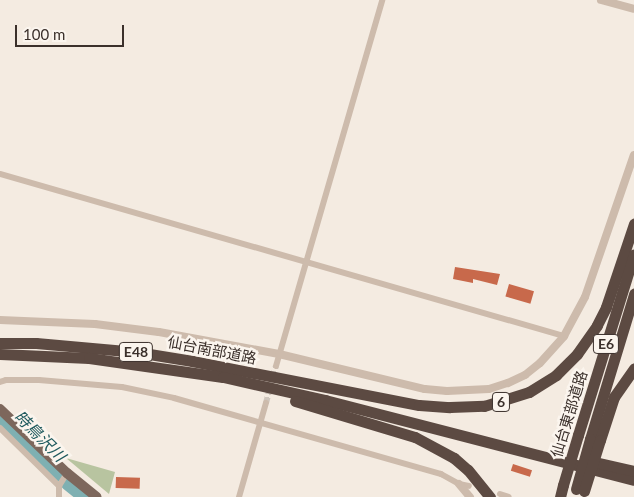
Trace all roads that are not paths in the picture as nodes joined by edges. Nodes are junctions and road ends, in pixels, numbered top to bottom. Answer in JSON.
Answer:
{"nodes":[{"id":1,"x":382,"y":0,"type":"edge"},
{"id":2,"x":601,"y":0,"type":"edge"},
{"id":3,"x":634,"y":9,"type":"edge"},
{"id":4,"x":634,"y":154,"type":"edge"},
{"id":5,"x":0,"y":174,"type":"edge"},
{"id":6,"x":634,"y":224,"type":"edge"},
{"id":7,"x":634,"y":254,"type":"edge"},
{"id":8,"x":305,"y":262,"type":"junction"},
{"id":9,"x":634,"y":294,"type":"edge"},
{"id":10,"x":0,"y":320,"type":"edge"},
{"id":11,"x":564,"y":336,"type":"junction"},
{"id":12,"x":0,"y":343,"type":"edge"},
{"id":13,"x":0,"y":354,"type":"edge"},
{"id":14,"x":279,"y":354,"type":"junction"},
{"id":15,"x":276,"y":366,"type":"tunnel mouth"},
{"id":16,"x":634,"y":368,"type":"edge"},
{"id":17,"x":197,"y":374,"type":"junction"},
{"id":18,"x":270,"y":377,"type":"junction"},
{"id":19,"x":0,"y":382,"type":"edge"},
{"id":20,"x":266,"y":402,"type":"tunnel mouth"},
{"id":21,"x":0,"y":409,"type":"edge"},
{"id":22,"x":260,"y":422,"type":"junction"},
{"id":23,"x":0,"y":428,"type":"edge"},
{"id":24,"x":595,"y":439,"type":"junction"},
{"id":25,"x":634,"y":471,"type":"edge"},
{"id":26,"x":67,"y":473,"type":"junction"},
{"id":27,"x":634,"y":480,"type":"edge"},
{"id":28,"x":459,"y":484,"type":"junction"},
{"id":29,"x":59,"y":486,"type":"junction"},
{"id":30,"x":469,"y":486,"type":"dead end"},
{"id":31,"x":579,"y":493,"type":"edge"},
{"id":32,"x":495,"y":496,"type":"edge"},
{"id":33,"x":59,"y":497,"type":"edge"},
{"id":34,"x":97,"y":497,"type":"edge"},
{"id":35,"x":239,"y":497,"type":"edge"},
{"id":36,"x":470,"y":497,"type":"edge"},
{"id":37,"x":509,"y":497,"type":"edge"},
{"id":38,"x":560,"y":497,"type":"edge"}],
"edges":[{"from":1,"to":8,"type":"street"},
{"from":2,"to":3,"type":"street"},
{"from":4,"to":11,"type":"street"},
{"from":5,"to":8,"type":"street"},
{"from":6,"to":18,"type":"highway","number":"6"},
{"from":7,"to":38,"type":"highway","name":"仙台東部道路","number":"E6","bridge":true},
{"from":8,"to":11,"type":"street"},
{"from":8,"to":14,"type":"street"},
{"from":9,"to":24,"type":"highway","name":"仙台東部道路","number":"E6"},
{"from":10,"to":14,"type":"street"},
{"from":11,"to":14,"type":"street"},
{"from":12,"to":18,"type":"highway","name":"仙台南部道路","number":"E48"},
{"from":13,"to":17,"type":"highway","name":"仙台南部道路","number":"E48"},
{"from":14,"to":15,"type":"street"},
{"from":16,"to":24,"type":"highway"},
{"from":17,"to":27,"type":"highway"},
{"from":17,"to":32,"type":"highway"},
{"from":18,"to":25,"type":"highway","number":"6"},
{"from":19,"to":22,"type":"street"},
{"from":20,"to":22,"type":"street"},
{"from":21,"to":26,"type":"main road"},
{"from":22,"to":28,"type":"street"},
{"from":22,"to":35,"type":"street"},
{"from":23,"to":29,"type":"street"},
{"from":24,"to":31,"type":"highway","name":"仙台東部道路","number":"E6","bridge":true},
{"from":26,"to":29,"type":"street"},
{"from":26,"to":34,"type":"main road"},
{"from":28,"to":30,"type":"street"},
{"from":28,"to":36,"type":"street"},
{"from":29,"to":33,"type":"street"},
{"from":32,"to":37,"type":"street"}]}
